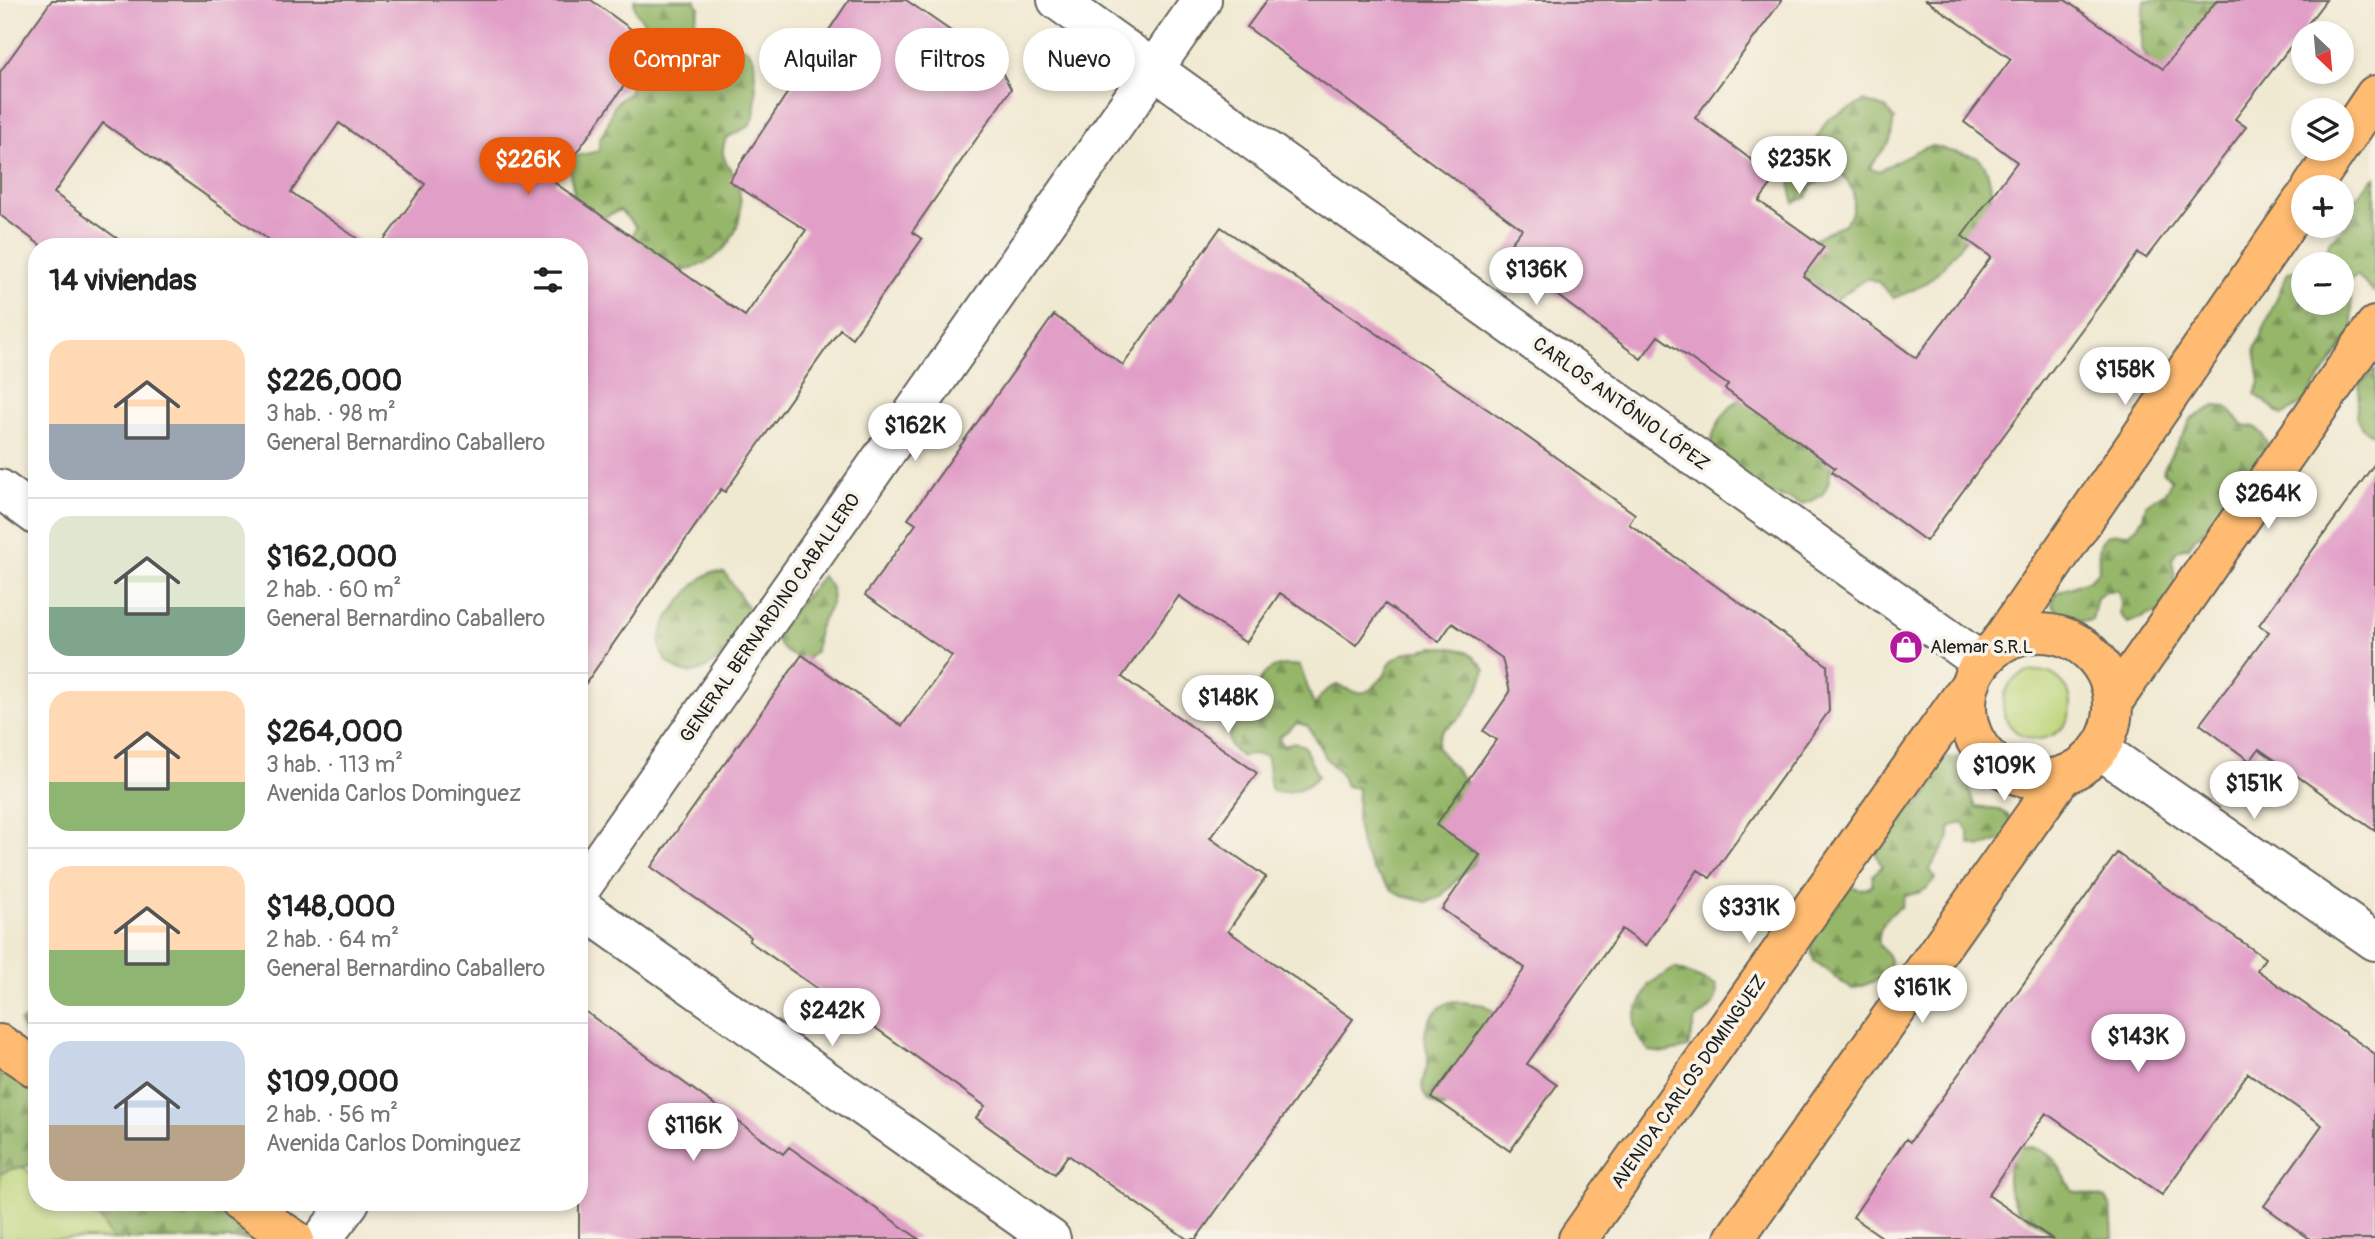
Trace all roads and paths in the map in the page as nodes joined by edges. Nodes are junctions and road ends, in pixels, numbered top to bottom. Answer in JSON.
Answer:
{"nodes":[{"id":1,"x":1057,"y":0,"type":"edge"},
{"id":2,"x":1202,"y":0,"type":"edge"},
{"id":3,"x":1154,"y":70,"type":"junction"},
{"id":4,"x":2375,"y":95,"type":"edge"},
{"id":5,"x":2354,"y":126,"type":"edge"},
{"id":6,"x":2291,"y":217,"type":"edge"},
{"id":7,"x":2375,"y":327,"type":"edge"},
{"id":8,"x":0,"y":489,"type":"edge"},
{"id":9,"x":28,"y":509,"type":"edge"},
{"id":10,"x":1982,"y":665,"type":"junction"},
{"id":11,"x":2113,"y":702,"type":"junction"},
{"id":12,"x":2099,"y":749,"type":"junction"},
{"id":13,"x":2062,"y":776,"type":"junction"},
{"id":14,"x":588,"y":878,"type":"edge"},
{"id":15,"x":588,"y":912,"type":"edge"},
{"id":16,"x":2375,"y":941,"type":"edge"},
{"id":17,"x":0,"y":1044,"type":"edge"},
{"id":18,"x":28,"y":1063,"type":"edge"},
{"id":19,"x":252,"y":1211,"type":"edge"},
{"id":20,"x":343,"y":1211,"type":"edge"},
{"id":21,"x":294,"y":1239,"type":"edge"},
{"id":22,"x":323,"y":1239,"type":"edge"},
{"id":23,"x":1051,"y":1239,"type":"edge"},
{"id":24,"x":1578,"y":1239,"type":"edge"},
{"id":25,"x":1734,"y":1239,"type":"edge"}],
"edges":[{"from":1,"to":3,"type":"street","name":"CARLOS ANTÔNIO LÓPEZ"},
{"from":2,"to":3,"type":"street","name":"GENERAL BERNARDINO CABALLERO"},
{"from":3,"to":10,"type":"street","name":"CARLOS ANTÔNIO LÓPEZ"},
{"from":3,"to":14,"type":"street","name":"GENERAL BERNARDINO CABALLERO"},
{"from":4,"to":5,"type":"main road"},
{"from":6,"to":10,"type":"main road","name":"AVENIDA CARLOS DOMINGUEZ"},
{"from":7,"to":11,"type":"main road"},
{"from":8,"to":9,"type":"street"},
{"from":10,"to":11,"type":"main road"},
{"from":10,"to":13,"type":"main road"},
{"from":10,"to":24,"type":"main road","name":"AVENIDA CARLOS DOMINGUEZ"},
{"from":11,"to":12,"type":"main road"},
{"from":12,"to":13,"type":"main road"},
{"from":12,"to":16,"type":"street"},
{"from":13,"to":25,"type":"main road"},
{"from":15,"to":23,"type":"street"},
{"from":17,"to":18,"type":"main road"},
{"from":19,"to":21,"type":"main road"},
{"from":20,"to":22,"type":"street"}]}
